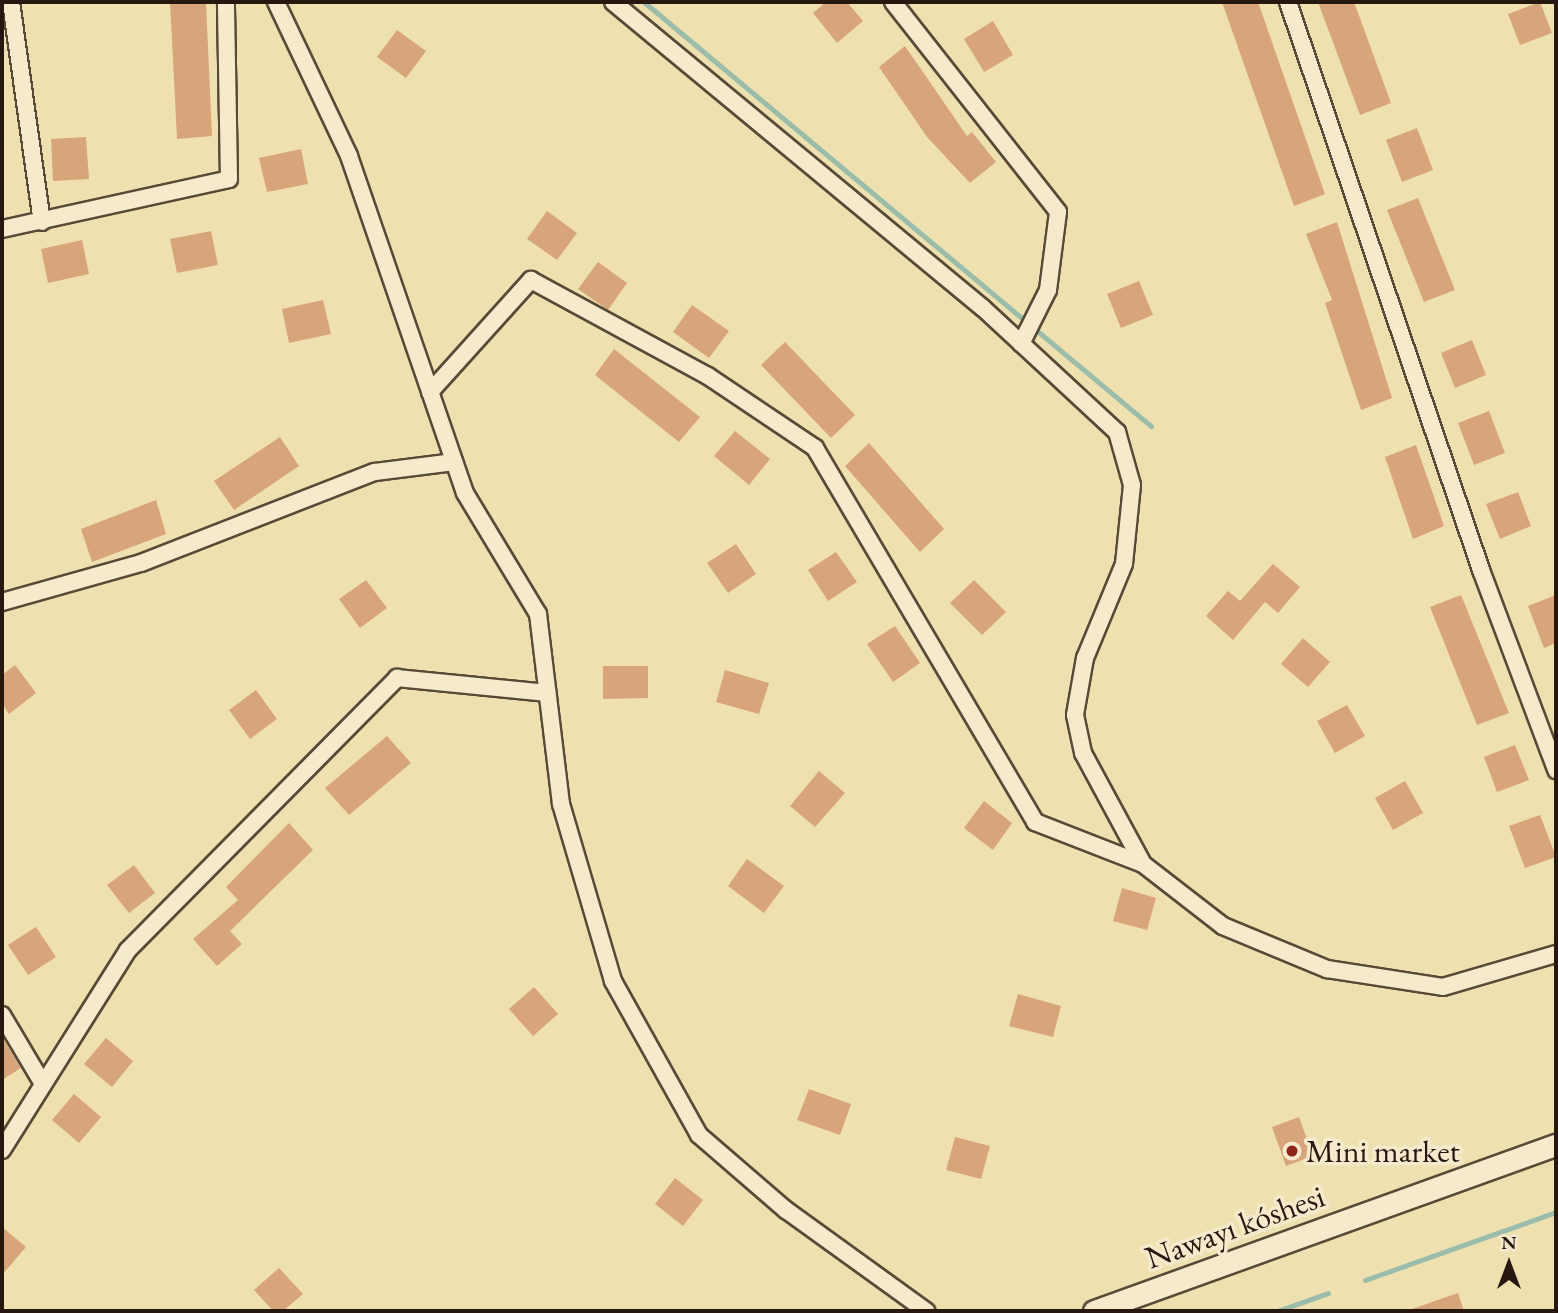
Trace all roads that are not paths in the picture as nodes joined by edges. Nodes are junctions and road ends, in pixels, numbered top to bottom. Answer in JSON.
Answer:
{"nodes":[{"id":1,"x":11,"y":2,"type":"edge"},
{"id":2,"x":226,"y":2,"type":"edge"},
{"id":3,"x":276,"y":2,"type":"edge"},
{"id":4,"x":613,"y":2,"type":"edge"},
{"id":5,"x":894,"y":2,"type":"edge"},
{"id":6,"x":1288,"y":2,"type":"edge"},
{"id":7,"x":42,"y":222,"type":"junction"},
{"id":8,"x":2,"y":229,"type":"edge"},
{"id":9,"x":1021,"y":344,"type":"junction"},
{"id":10,"x":430,"y":392,"type":"junction"},
{"id":11,"x":454,"y":461,"type":"junction"},
{"id":12,"x":2,"y":602,"type":"edge"},
{"id":13,"x":547,"y":693,"type":"junction"},
{"id":14,"x":1556,"y":770,"type":"edge"},
{"id":15,"x":1143,"y":864,"type":"junction"},
{"id":16,"x":1556,"y":954,"type":"edge"},
{"id":17,"x":2,"y":1015,"type":"edge"},
{"id":18,"x":43,"y":1084,"type":"junction"},
{"id":19,"x":1556,"y":1145,"type":"edge"},
{"id":20,"x":2,"y":1150,"type":"edge"},
{"id":21,"x":926,"y":1311,"type":"edge"},
{"id":22,"x":1094,"y":1311,"type":"edge"}],
"edges":[{"from":1,"to":7,"type":"street"},
{"from":2,"to":7,"type":"street"},
{"from":3,"to":10,"type":"street"},
{"from":4,"to":9,"type":"street"},
{"from":5,"to":9,"type":"street"},
{"from":6,"to":14,"type":"street"},
{"from":7,"to":8,"type":"street"},
{"from":9,"to":15,"type":"street"},
{"from":10,"to":11,"type":"street"},
{"from":10,"to":15,"type":"street"},
{"from":11,"to":12,"type":"street"},
{"from":11,"to":13,"type":"street"},
{"from":13,"to":18,"type":"street"},
{"from":13,"to":21,"type":"street"},
{"from":15,"to":16,"type":"street"},
{"from":17,"to":18,"type":"street"},
{"from":18,"to":20,"type":"street"},
{"from":19,"to":22,"type":"main road","name":"Nawayı kóshesi"}]}
